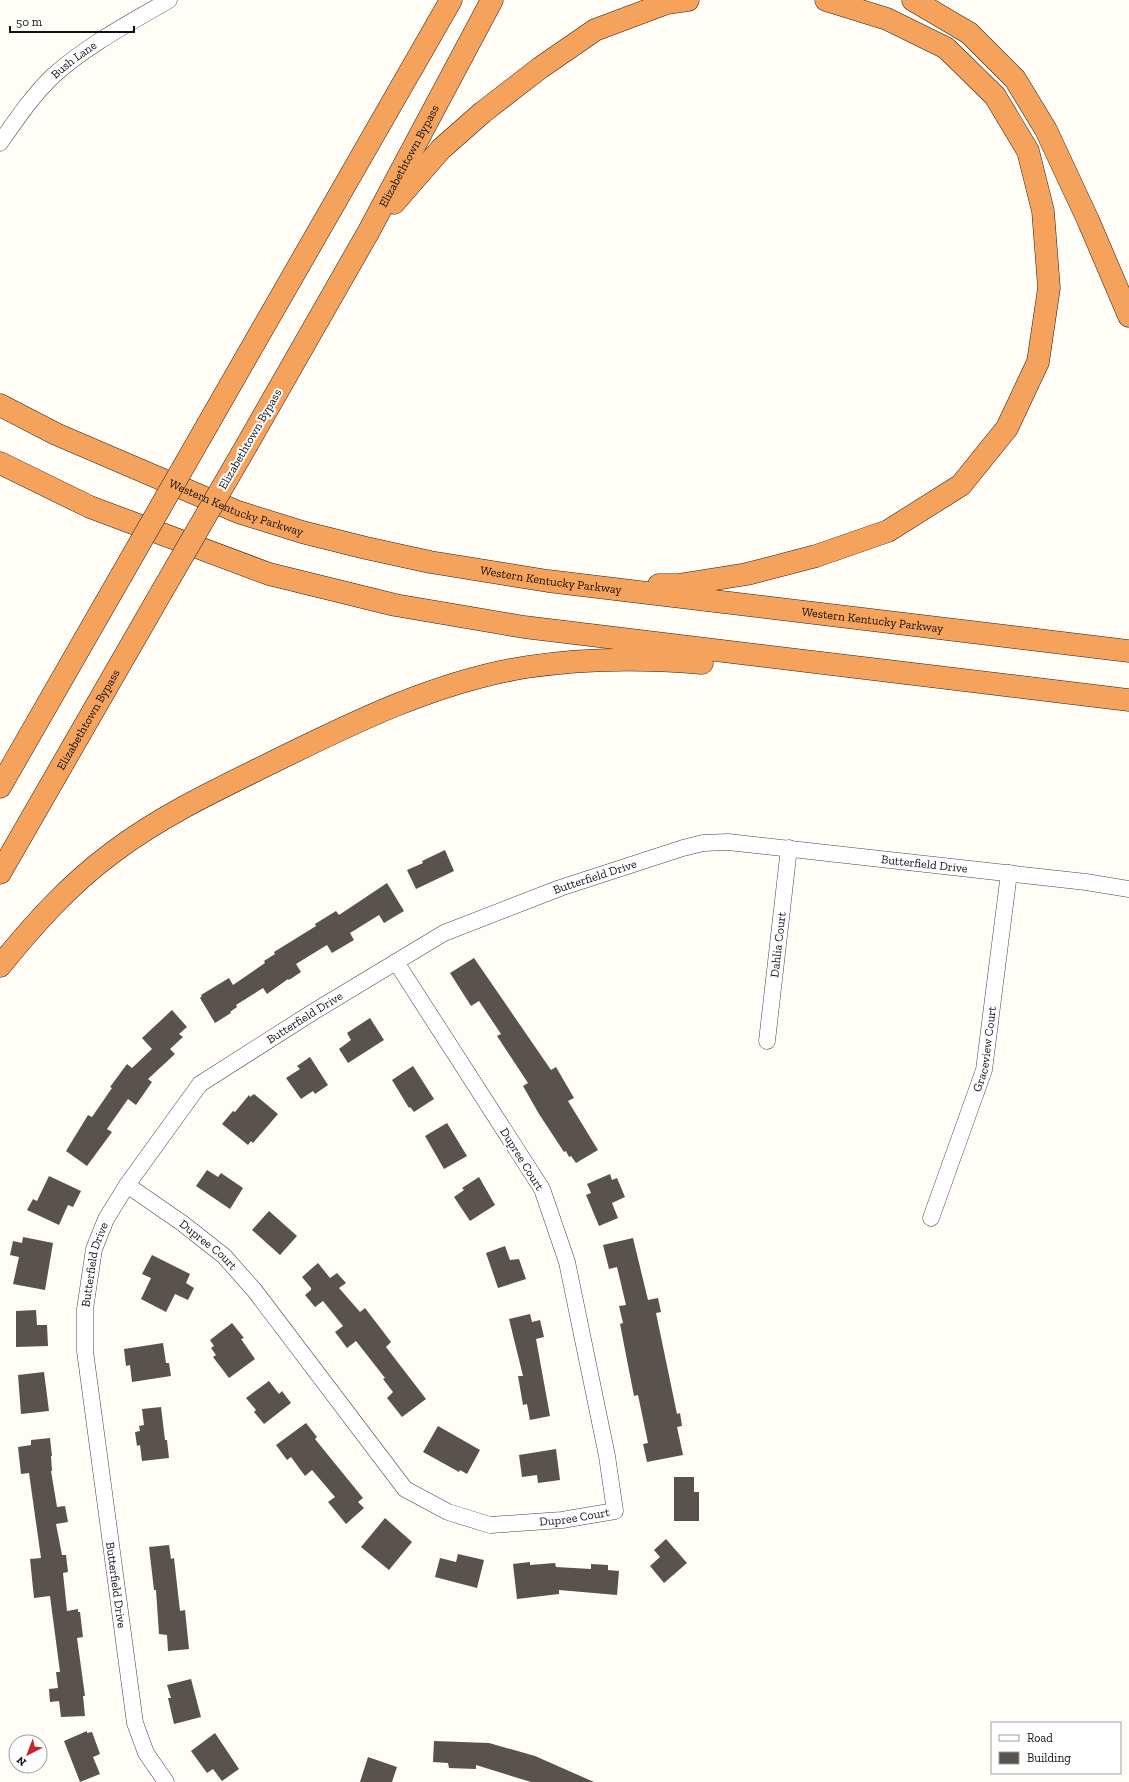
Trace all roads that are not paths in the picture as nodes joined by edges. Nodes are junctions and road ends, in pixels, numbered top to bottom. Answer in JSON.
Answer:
{"nodes":[{"id":1,"x":169,"y":0,"type":"edge"},
{"id":2,"x":450,"y":0,"type":"edge"},
{"id":3,"x":492,"y":0,"type":"edge"},
{"id":4,"x":688,"y":0,"type":"edge"},
{"id":5,"x":826,"y":0,"type":"edge"},
{"id":6,"x":913,"y":0,"type":"edge"},
{"id":7,"x":0,"y":143,"type":"edge"},
{"id":8,"x":369,"y":231,"type":"junction"},
{"id":9,"x":1129,"y":316,"type":"edge"},
{"id":10,"x":0,"y":405,"type":"edge"},
{"id":11,"x":0,"y":463,"type":"edge"},
{"id":12,"x":548,"y":581,"type":"junction"},
{"id":13,"x":1129,"y":651,"type":"edge"},
{"id":14,"x":990,"y":683,"type":"junction"},
{"id":15,"x":1129,"y":700,"type":"edge"},
{"id":16,"x":0,"y":787,"type":"edge"},
{"id":17,"x":789,"y":848,"type":"junction"},
{"id":18,"x":0,"y":873,"type":"edge"},
{"id":19,"x":1009,"y":873,"type":"junction"},
{"id":20,"x":1129,"y":889,"type":"edge"},
{"id":21,"x":396,"y":962,"type":"junction"},
{"id":22,"x":0,"y":966,"type":"edge"},
{"id":23,"x":767,"y":1041,"type":"dead end"},
{"id":24,"x":127,"y":1184,"type":"junction"},
{"id":25,"x":931,"y":1218,"type":"dead end"},
{"id":26,"x":166,"y":1782,"type":"edge"}],
"edges":[{"from":1,"to":7,"type":"street","name":"Bush Lane"},
{"from":2,"to":16,"type":"highway","bridge":true},
{"from":3,"to":8,"type":"highway","name":"Elizabethtown Bypass"},
{"from":4,"to":8,"type":"highway"},
{"from":5,"to":12,"type":"highway"},
{"from":6,"to":9,"type":"highway"},
{"from":8,"to":18,"type":"highway","name":"Elizabethtown Bypass","bridge":true},
{"from":10,"to":12,"type":"highway","name":"Western Kentucky Parkway"},
{"from":11,"to":14,"type":"highway"},
{"from":12,"to":13,"type":"highway","name":"Western Kentucky Parkway"},
{"from":14,"to":15,"type":"highway"},
{"from":14,"to":22,"type":"highway"},
{"from":17,"to":19,"type":"street","name":"Butterfield Drive"},
{"from":17,"to":21,"type":"street","name":"Butterfield Drive"},
{"from":17,"to":23,"type":"street","name":"Dahlia Court"},
{"from":19,"to":20,"type":"street","name":"Butterfield Drive"},
{"from":19,"to":25,"type":"street","name":"Graceview Court"},
{"from":21,"to":24,"type":"street","name":"Butterfield Drive"},
{"from":21,"to":24,"type":"street","name":"Dupree Court"},
{"from":24,"to":26,"type":"street","name":"Butterfield Drive"}]}
